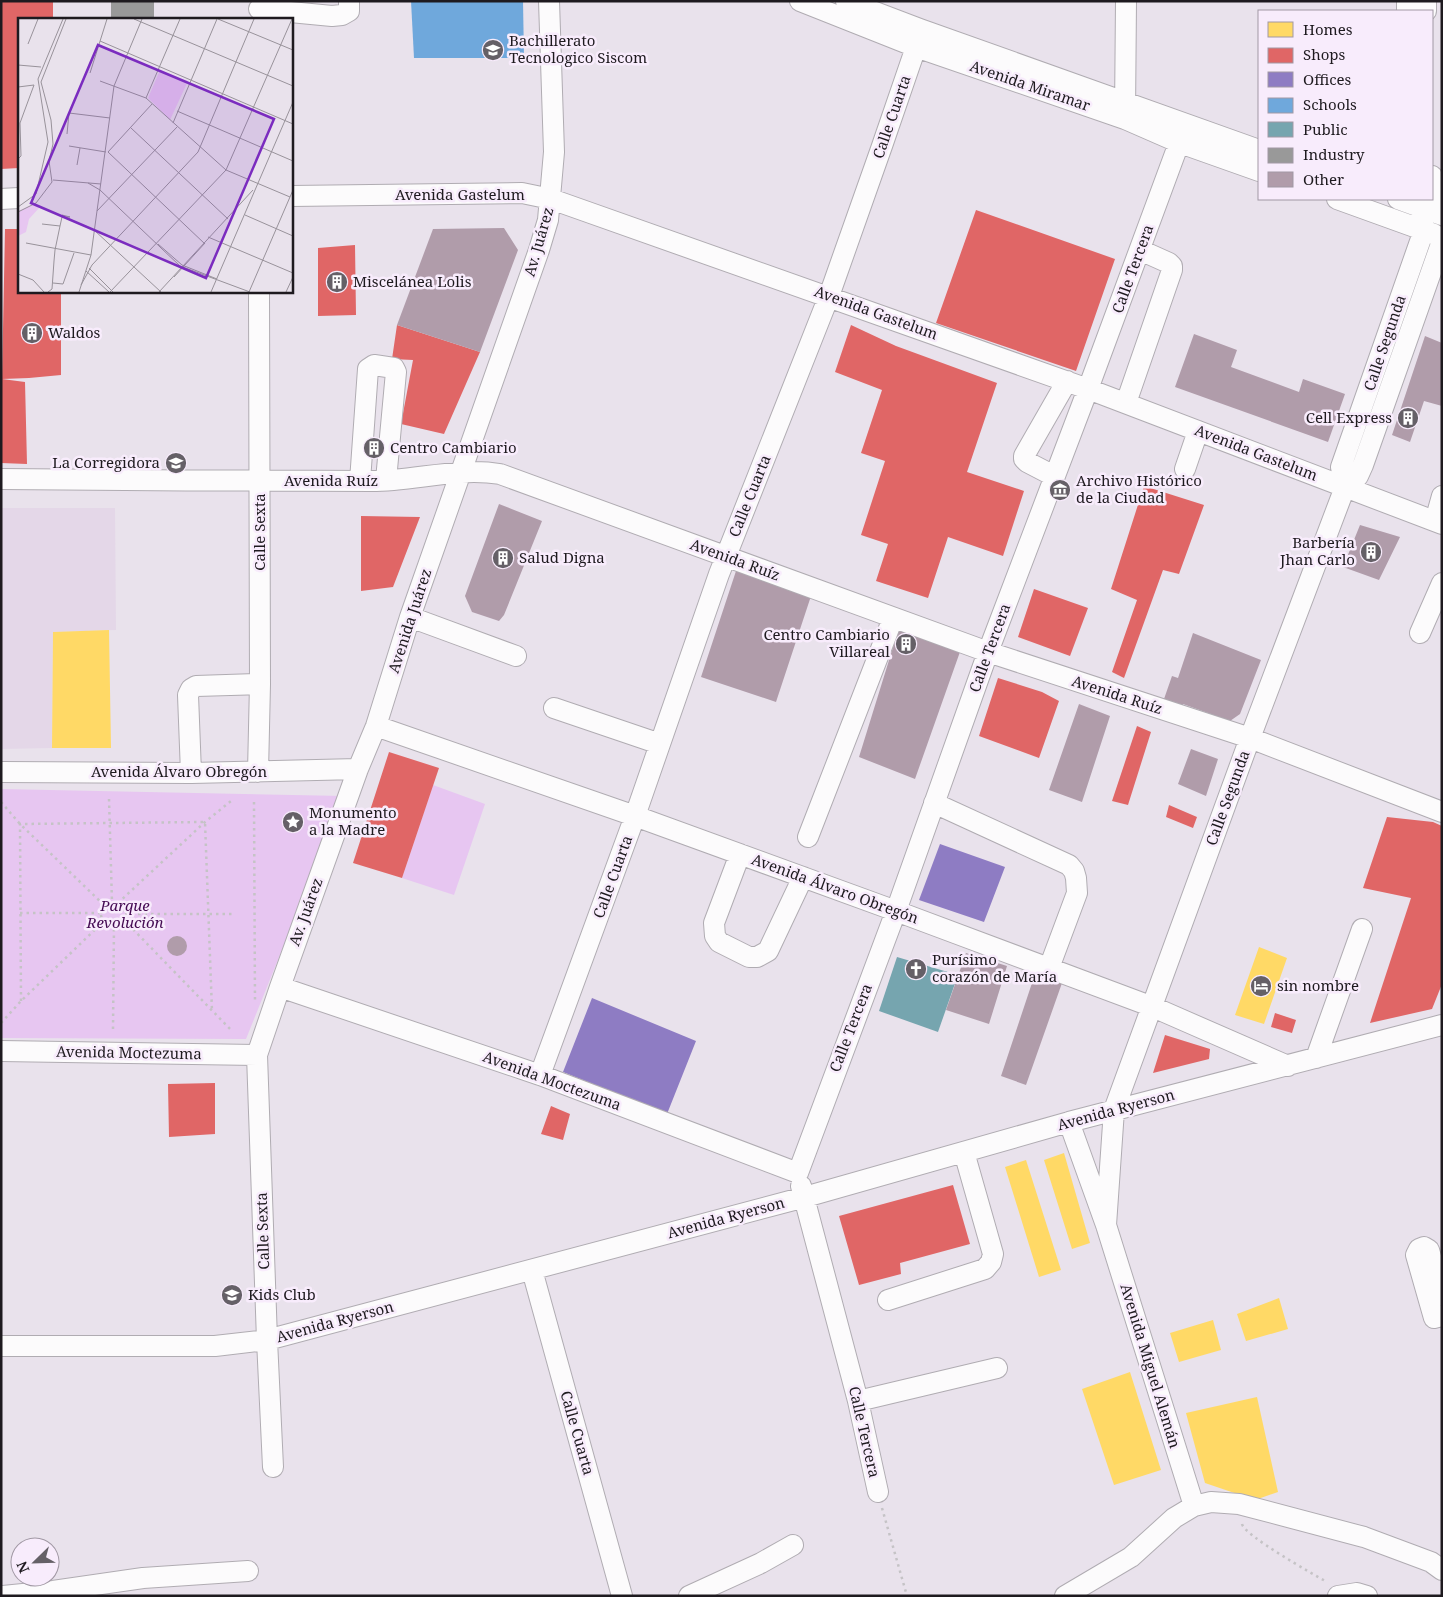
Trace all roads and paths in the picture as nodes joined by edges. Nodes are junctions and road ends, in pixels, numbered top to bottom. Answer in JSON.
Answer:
{"nodes":[{"id":1,"x":349,"y":1,"type":"edge"},
{"id":2,"x":549,"y":1,"type":"edge"},
{"id":3,"x":800,"y":1,"type":"edge"},
{"id":4,"x":846,"y":1,"type":"edge"},
{"id":5,"x":1126,"y":1,"type":"edge"},
{"id":6,"x":259,"y":10,"type":"edge"},
{"id":7,"x":918,"y":38,"type":"junction"},
{"id":8,"x":1125,"y":110,"type":"junction"},
{"id":9,"x":1186,"y":124,"type":"junction"},
{"id":10,"x":1180,"y":143,"type":"junction"},
{"id":11,"x":1258,"y":150,"type":"edge"},
{"id":12,"x":1258,"y":171,"type":"edge"},
{"id":13,"x":1433,"y":180,"type":"edge"},
{"id":14,"x":292,"y":196,"type":"edge"},
{"id":15,"x":1,"y":198,"type":"edge"},
{"id":16,"x":18,"y":198,"type":"edge"},
{"id":17,"x":551,"y":198,"type":"junction"},
{"id":18,"x":1340,"y":200,"type":"edge"},
{"id":19,"x":1404,"y":200,"type":"edge"},
{"id":20,"x":1420,"y":203,"type":"edge"},
{"id":21,"x":1442,"y":214,"type":"edge"},
{"id":22,"x":1436,"y":236,"type":"edge"},
{"id":23,"x":1140,"y":250,"type":"junction"},
{"id":24,"x":259,"y":292,"type":"edge"},
{"id":25,"x":829,"y":296,"type":"junction"},
{"id":26,"x":1067,"y":381,"type":"junction"},
{"id":27,"x":1088,"y":389,"type":"junction"},
{"id":28,"x":1126,"y":403,"type":"junction"},
{"id":29,"x":1198,"y":431,"type":"junction"},
{"id":30,"x":1185,"y":469,"type":"dead end"},
{"id":31,"x":461,"y":472,"type":"junction"},
{"id":32,"x":1054,"y":476,"type":"junction"},
{"id":33,"x":1,"y":479,"type":"edge"},
{"id":34,"x":260,"y":480,"type":"junction"},
{"id":35,"x":386,"y":480,"type":"junction"},
{"id":36,"x":360,"y":481,"type":"junction"},
{"id":37,"x":1345,"y":487,"type":"junction"},
{"id":38,"x":1442,"y":496,"type":"edge"},
{"id":39,"x":1438,"y":522,"type":"edge"},
{"id":40,"x":726,"y":557,"type":"junction"},
{"id":41,"x":1442,"y":583,"type":"edge"},
{"id":42,"x":410,"y":617,"type":"junction"},
{"id":43,"x":893,"y":618,"type":"junction"},
{"id":44,"x":1420,"y":633,"type":"dead end"},
{"id":45,"x":988,"y":652,"type":"junction"},
{"id":46,"x":516,"y":656,"type":"dead end"},
{"id":47,"x":260,"y":684,"type":"junction"},
{"id":48,"x":554,"y":708,"type":"dead end"},
{"id":49,"x":376,"y":726,"type":"junction"},
{"id":50,"x":1250,"y":738,"type":"junction"},
{"id":51,"x":660,"y":744,"type":"junction"},
{"id":52,"x":358,"y":769,"type":"junction"},
{"id":53,"x":1,"y":772,"type":"edge"},
{"id":54,"x":258,"y":772,"type":"junction"},
{"id":55,"x":191,"y":773,"type":"junction"},
{"id":56,"x":109,"y":798,"type":"dead end"},
{"id":57,"x":231,"y":801,"type":"dead end"},
{"id":58,"x":1,"y":802,"type":"edge"},
{"id":59,"x":254,"y":802,"type":"dead end"},
{"id":60,"x":934,"y":803,"type":"junction"},
{"id":61,"x":1442,"y":812,"type":"edge"},
{"id":62,"x":635,"y":816,"type":"junction"},
{"id":63,"x":205,"y":822,"type":"junction"},
{"id":64,"x":109,"y":823,"type":"junction"},
{"id":65,"x":20,"y":824,"type":"junction"},
{"id":66,"x":808,"y":837,"type":"dead end"},
{"id":67,"x":740,"y":854,"type":"junction"},
{"id":68,"x":803,"y":877,"type":"junction"},
{"id":69,"x":112,"y":902,"type":"junction"},
{"id":70,"x":118,"y":903,"type":"junction"},
{"id":71,"x":104,"y":905,"type":"junction"},
{"id":72,"x":896,"y":911,"type":"junction"},
{"id":73,"x":100,"y":912,"type":"junction"},
{"id":74,"x":20,"y":913,"type":"junction"},
{"id":75,"x":125,"y":914,"type":"junction"},
{"id":76,"x":209,"y":914,"type":"junction"},
{"id":77,"x":232,"y":914,"type":"dead end"},
{"id":78,"x":124,"y":920,"type":"junction"},
{"id":79,"x":103,"y":922,"type":"junction"},
{"id":80,"x":114,"y":926,"type":"junction"},
{"id":81,"x":1362,"y":929,"type":"dead end"},
{"id":82,"x":1050,"y":968,"type":"junction"},
{"id":83,"x":280,"y":986,"type":"junction"},
{"id":84,"x":21,"y":1001,"type":"junction"},
{"id":85,"x":1153,"y":1007,"type":"junction"},
{"id":86,"x":256,"y":1009,"type":"dead end"},
{"id":87,"x":212,"y":1011,"type":"junction"},
{"id":88,"x":1,"y":1023,"type":"edge"},
{"id":89,"x":1442,"y":1025,"type":"edge"},
{"id":90,"x":113,"y":1030,"type":"dead end"},
{"id":91,"x":232,"y":1031,"type":"dead end"},
{"id":92,"x":1,"y":1051,"type":"edge"},
{"id":93,"x":257,"y":1055,"type":"junction"},
{"id":94,"x":1316,"y":1058,"type":"junction"},
{"id":95,"x":1288,"y":1066,"type":"junction"},
{"id":96,"x":540,"y":1075,"type":"junction"},
{"id":97,"x":1114,"y":1110,"type":"junction"},
{"id":98,"x":1069,"y":1122,"type":"junction"},
{"id":99,"x":964,"y":1152,"type":"junction"},
{"id":100,"x":798,"y":1173,"type":"junction"},
{"id":101,"x":805,"y":1197,"type":"junction"},
{"id":102,"x":1106,"y":1225,"type":"junction"},
{"id":103,"x":532,"y":1270,"type":"junction"},
{"id":104,"x":1442,"y":1295,"type":"edge"},
{"id":105,"x":888,"y":1300,"type":"dead end"},
{"id":106,"x":1442,"y":1316,"type":"edge"},
{"id":107,"x":267,"y":1340,"type":"junction"},
{"id":108,"x":1,"y":1346,"type":"edge"},
{"id":109,"x":997,"y":1368,"type":"dead end"},
{"id":110,"x":858,"y":1401,"type":"junction"},
{"id":111,"x":274,"y":1467,"type":"dead end"},
{"id":112,"x":878,"y":1492,"type":"joint"},
{"id":113,"x":1240,"y":1504,"type":"junction"},
{"id":114,"x":1194,"y":1506,"type":"junction"},
{"id":115,"x":794,"y":1545,"type":"dead end"},
{"id":116,"x":1442,"y":1570,"type":"edge"},
{"id":117,"x":248,"y":1571,"type":"dead end"},
{"id":118,"x":1333,"y":1589,"type":"edge"},
{"id":119,"x":3,"y":1596,"type":"edge"},
{"id":120,"x":622,"y":1596,"type":"edge"},
{"id":121,"x":689,"y":1596,"type":"edge"},
{"id":122,"x":907,"y":1596,"type":"edge"},
{"id":123,"x":1065,"y":1596,"type":"edge"},
{"id":124,"x":1367,"y":1596,"type":"edge"}],
"edges":[{"from":1,"to":6,"type":"street"},
{"from":2,"to":17,"type":"street","name":"Av. Juárez"},
{"from":3,"to":7,"type":"street","name":"Avenida Miramar"},
{"from":4,"to":7,"type":"street","name":"Avenida Miramar"},
{"from":5,"to":8,"type":"street"},
{"from":7,"to":8,"type":"street","name":"Avenida Miramar"},
{"from":7,"to":25,"type":"street","name":"Calle Cuarta"},
{"from":8,"to":9,"type":"street","name":"Avenida Miramar"},
{"from":8,"to":10,"type":"street","name":"Avenida Miramar"},
{"from":9,"to":10,"type":"street","name":"Calle Tercera"},
{"from":9,"to":11,"type":"street","name":"Avenida Miramar"},
{"from":10,"to":12,"type":"street","name":"Avenida Miramar"},
{"from":10,"to":23,"type":"street","name":"Calle Tercera"},
{"from":13,"to":21,"type":"street"},
{"from":14,"to":17,"type":"street","name":"Avenida Gastelum"},
{"from":15,"to":16,"type":"street"},
{"from":17,"to":25,"type":"street","name":"Avenida Gastelum"},
{"from":17,"to":31,"type":"street","name":"Av. Juárez"},
{"from":18,"to":22,"type":"street"},
{"from":19,"to":20,"type":"street"},
{"from":20,"to":21,"type":"street"},
{"from":20,"to":22,"type":"street","name":"Calle Segunda"},
{"from":22,"to":37,"type":"street","name":"Calle Segunda"},
{"from":23,"to":27,"type":"street","name":"Calle Tercera"},
{"from":23,"to":28,"type":"street"},
{"from":24,"to":34,"type":"street","name":"Calle Sexta"},
{"from":25,"to":26,"type":"street","name":"Avenida Gastelum"},
{"from":25,"to":40,"type":"street","name":"Calle Cuarta"},
{"from":26,"to":27,"type":"street","name":"Avenida Gastelum"},
{"from":26,"to":32,"type":"street"},
{"from":27,"to":28,"type":"street","name":"Avenida Gastelum"},
{"from":27,"to":32,"type":"street","name":"Calle Tercera"},
{"from":28,"to":29,"type":"street","name":"Avenida Gastelum"},
{"from":29,"to":30,"type":"street"},
{"from":29,"to":37,"type":"street","name":"Avenida Gastelum"},
{"from":31,"to":35,"type":"street","name":"Avenida Ruíz"},
{"from":31,"to":40,"type":"street","name":"Avenida Ruíz"},
{"from":31,"to":42,"type":"street","name":"Avenida Juárez"},
{"from":32,"to":45,"type":"street","name":"Calle Tercera"},
{"from":33,"to":34,"type":"street","name":"Avenida Ruíz"},
{"from":34,"to":36,"type":"street","name":"Avenida Ruíz"},
{"from":34,"to":47,"type":"street","name":"Calle Sexta"},
{"from":35,"to":36,"type":"street","name":"Avenida Ruíz"},
{"from":35,"to":36,"type":"street"},
{"from":37,"to":39,"type":"street","name":"Avenida Gastelum"},
{"from":37,"to":50,"type":"street","name":"Calle Segunda"},
{"from":38,"to":39,"type":"street"},
{"from":40,"to":43,"type":"street","name":"Avenida Ruíz"},
{"from":40,"to":51,"type":"street","name":"Calle Cuarta"},
{"from":41,"to":44,"type":"street"},
{"from":42,"to":46,"type":"street"},
{"from":42,"to":49,"type":"street","name":"Avenida Juárez"},
{"from":43,"to":45,"type":"street","name":"Avenida Ruíz"},
{"from":43,"to":66,"type":"street"},
{"from":45,"to":50,"type":"street","name":"Avenida Ruíz"},
{"from":45,"to":60,"type":"street","name":"Calle Tercera"},
{"from":47,"to":54,"type":"street","name":"Calle Sexta"},
{"from":47,"to":55,"type":"street"},
{"from":48,"to":51,"type":"street"},
{"from":49,"to":52,"type":"street","name":"Avenida Juárez"},
{"from":49,"to":62,"type":"street","name":"Avenida Álvaro Obregón"},
{"from":50,"to":61,"type":"street","name":"Avenida Ruíz"},
{"from":50,"to":85,"type":"street","name":"Calle Segunda"},
{"from":51,"to":62,"type":"street","name":"Calle Cuarta"},
{"from":52,"to":54,"type":"street","name":"Avenida Álvaro Obregón"},
{"from":52,"to":83,"type":"street","name":"Av. Juárez"},
{"from":53,"to":55,"type":"street","name":"Avenida Álvaro Obregón"},
{"from":54,"to":55,"type":"street","name":"Avenida Álvaro Obregón"},
{"from":56,"to":64,"type":"path"},
{"from":57,"to":63,"type":"path"},
{"from":58,"to":65,"type":"path"},
{"from":59,"to":86,"type":"path"},
{"from":60,"to":72,"type":"street","name":"Calle Tercera"},
{"from":60,"to":82,"type":"street"},
{"from":62,"to":67,"type":"street","name":"Avenida Álvaro Obregón"},
{"from":62,"to":96,"type":"street","name":"Calle Cuarta"},
{"from":63,"to":64,"type":"path"},
{"from":63,"to":70,"type":"path"},
{"from":63,"to":76,"type":"path"},
{"from":64,"to":65,"type":"path"},
{"from":64,"to":69,"type":"path"},
{"from":65,"to":71,"type":"path"},
{"from":65,"to":74,"type":"path"},
{"from":67,"to":68,"type":"street","name":"Avenida Álvaro Obregón"},
{"from":67,"to":68,"type":"street"},
{"from":68,"to":72,"type":"street","name":"Avenida Álvaro Obregón"},
{"from":69,"to":70,"type":"path"},
{"from":69,"to":71,"type":"path"},
{"from":70,"to":75,"type":"path"},
{"from":71,"to":73,"type":"path"},
{"from":72,"to":82,"type":"street","name":"Avenida Álvaro Obregón"},
{"from":72,"to":100,"type":"street","name":"Calle Tercera"},
{"from":73,"to":74,"type":"path"},
{"from":73,"to":79,"type":"path"},
{"from":74,"to":84,"type":"path"},
{"from":75,"to":76,"type":"path"},
{"from":75,"to":78,"type":"path"},
{"from":76,"to":77,"type":"path"},
{"from":76,"to":87,"type":"path"},
{"from":78,"to":80,"type":"path"},
{"from":78,"to":87,"type":"path"},
{"from":79,"to":80,"type":"path"},
{"from":79,"to":84,"type":"path"},
{"from":80,"to":90,"type":"path"},
{"from":81,"to":94,"type":"street"},
{"from":82,"to":85,"type":"street","name":"Avenida Álvaro Obregón"},
{"from":83,"to":93,"type":"street","name":"Av. Juárez"},
{"from":83,"to":96,"type":"street","name":"Avenida Moctezuma"},
{"from":84,"to":88,"type":"path"},
{"from":85,"to":95,"type":"street","name":"Avenida Álvaro Obregón"},
{"from":85,"to":97,"type":"street","name":"Calle Segunda"},
{"from":87,"to":91,"type":"path"},
{"from":89,"to":94,"type":"street","name":"Avenida Ryerson"},
{"from":92,"to":93,"type":"street","name":"Avenida Moctezuma"},
{"from":93,"to":107,"type":"street","name":"Calle Sexta"},
{"from":94,"to":95,"type":"street","name":"Avenida Ryerson"},
{"from":95,"to":97,"type":"street","name":"Avenida Ryerson"},
{"from":96,"to":100,"type":"street","name":"Avenida Moctezuma"},
{"from":97,"to":98,"type":"street","name":"Avenida Ryerson"},
{"from":97,"to":102,"type":"street","name":"Avenida Miguel Alemán"},
{"from":98,"to":99,"type":"street","name":"Avenida Ryerson"},
{"from":98,"to":102,"type":"street","name":"Avenida Miguel Alemán"},
{"from":99,"to":101,"type":"street","name":"Avenida Ryerson"},
{"from":99,"to":105,"type":"street"},
{"from":100,"to":101,"type":"street"},
{"from":101,"to":103,"type":"street","name":"Avenida Ryerson"},
{"from":101,"to":110,"type":"street","name":"Calle Tercera"},
{"from":102,"to":114,"type":"street","name":"Avenida Miguel Alemán"},
{"from":103,"to":107,"type":"street","name":"Avenida Ryerson"},
{"from":103,"to":120,"type":"street","name":"Calle Cuarta"},
{"from":104,"to":106,"type":"street"},
{"from":107,"to":108,"type":"street","name":"Avenida Ryerson"},
{"from":107,"to":111,"type":"street","name":"Calle Sexta"},
{"from":109,"to":110,"type":"street"},
{"from":110,"to":112,"type":"street","name":"Calle Tercera"},
{"from":112,"to":122,"type":"path"},
{"from":113,"to":114,"type":"street"},
{"from":113,"to":116,"type":"street"},
{"from":113,"to":118,"type":"path"},
{"from":114,"to":123,"type":"street"},
{"from":115,"to":121,"type":"street"},
{"from":117,"to":119,"type":"street"},
{"from":118,"to":124,"type":"street"}]}
